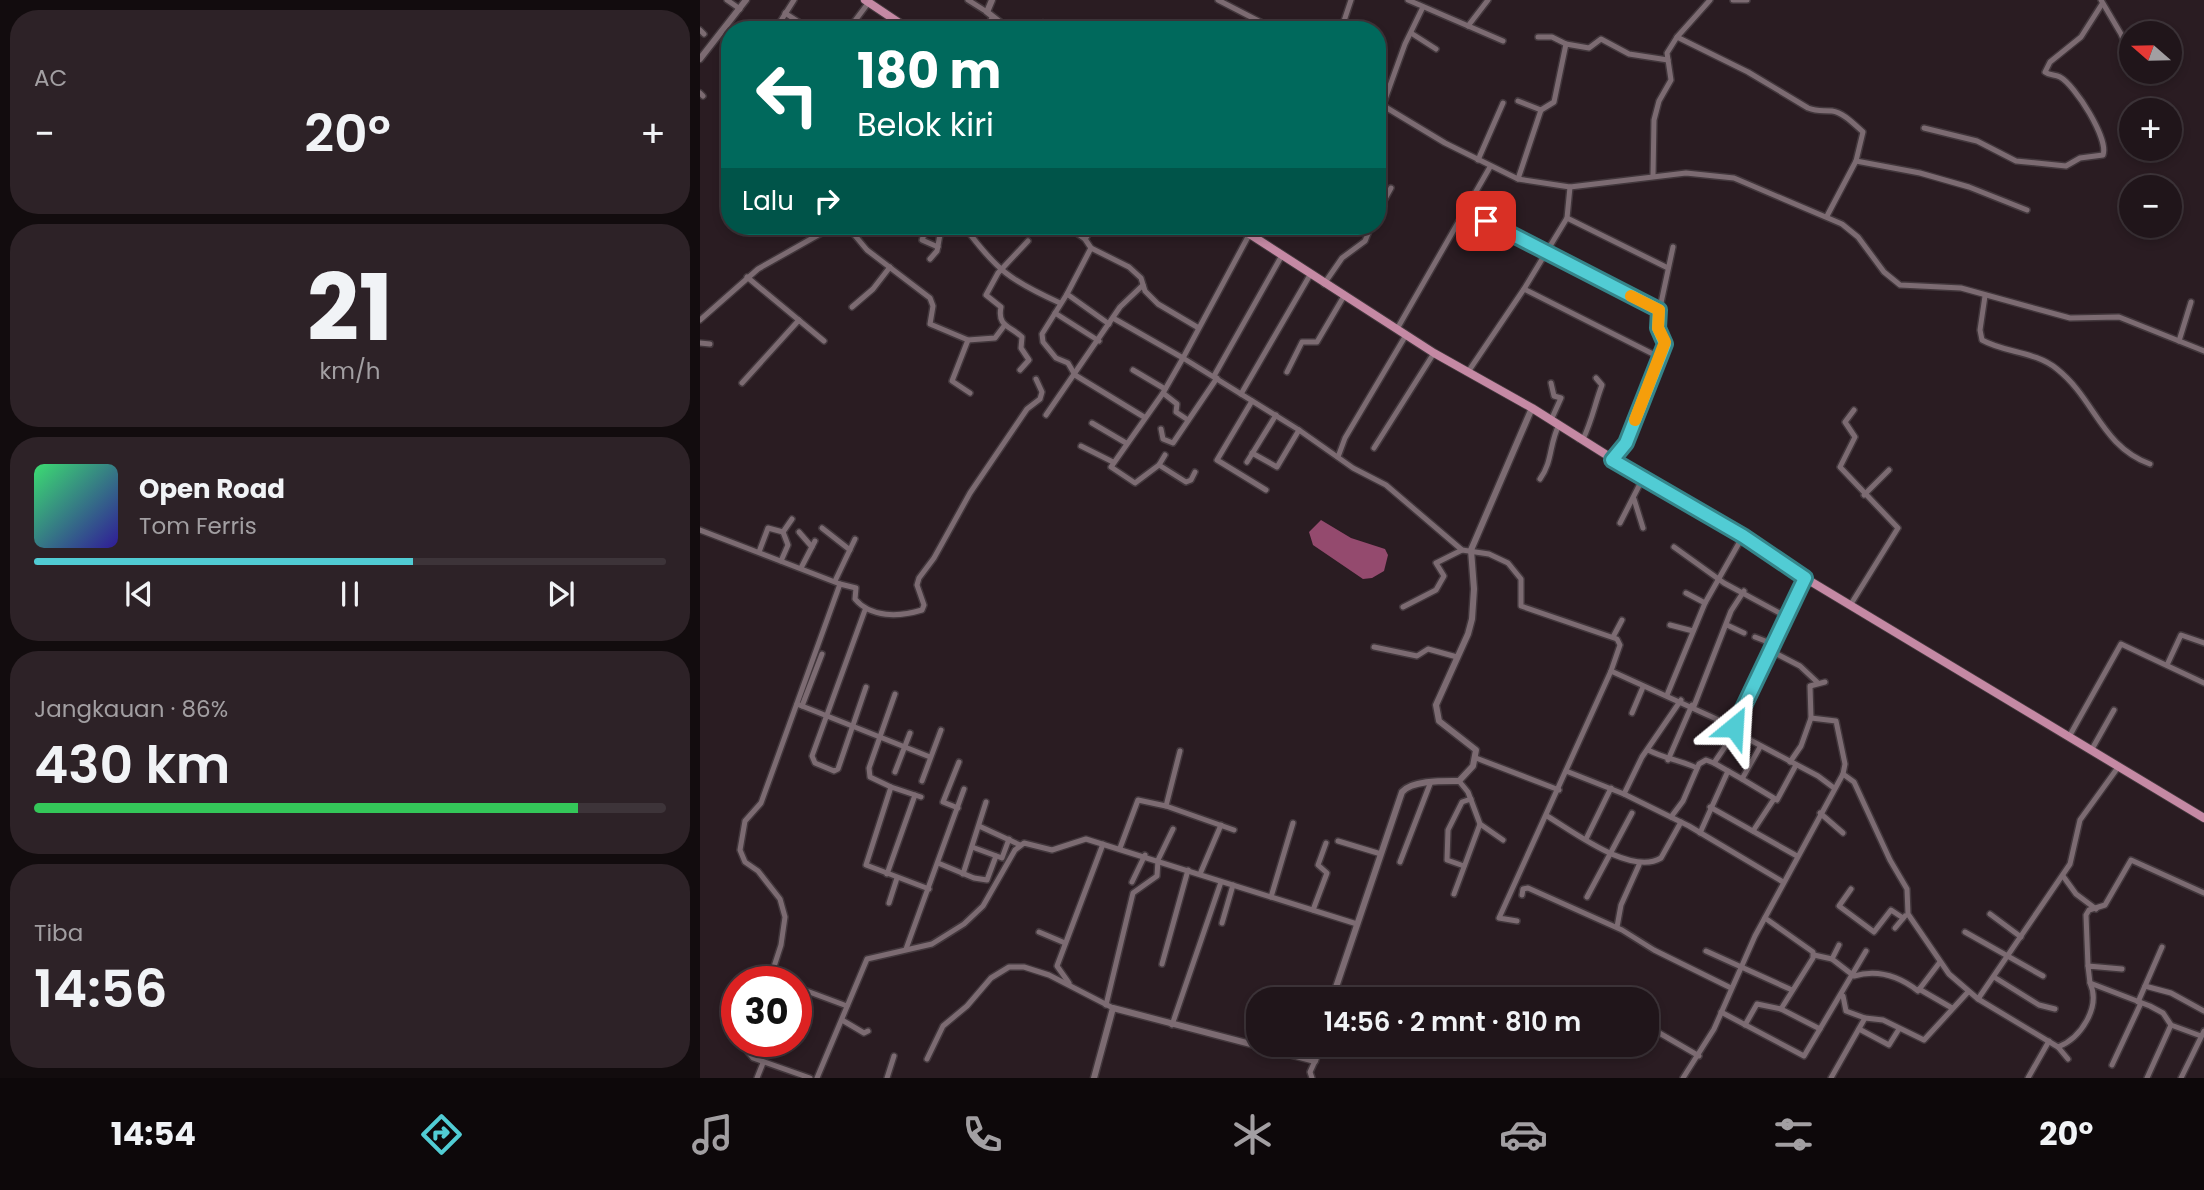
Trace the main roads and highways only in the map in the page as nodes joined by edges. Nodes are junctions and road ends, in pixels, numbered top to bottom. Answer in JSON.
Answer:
{"nodes":[{"id":1,"x":867,"y":1,"type":"edge"},
{"id":2,"x":897,"y":21,"type":"edge"},
{"id":3,"x":1249,"y":235,"type":"edge"},
{"id":4,"x":2204,"y":818,"type":"edge"}],
"edges":[{"from":1,"to":2,"type":"main road"},
{"from":3,"to":4,"type":"main road"}]}
